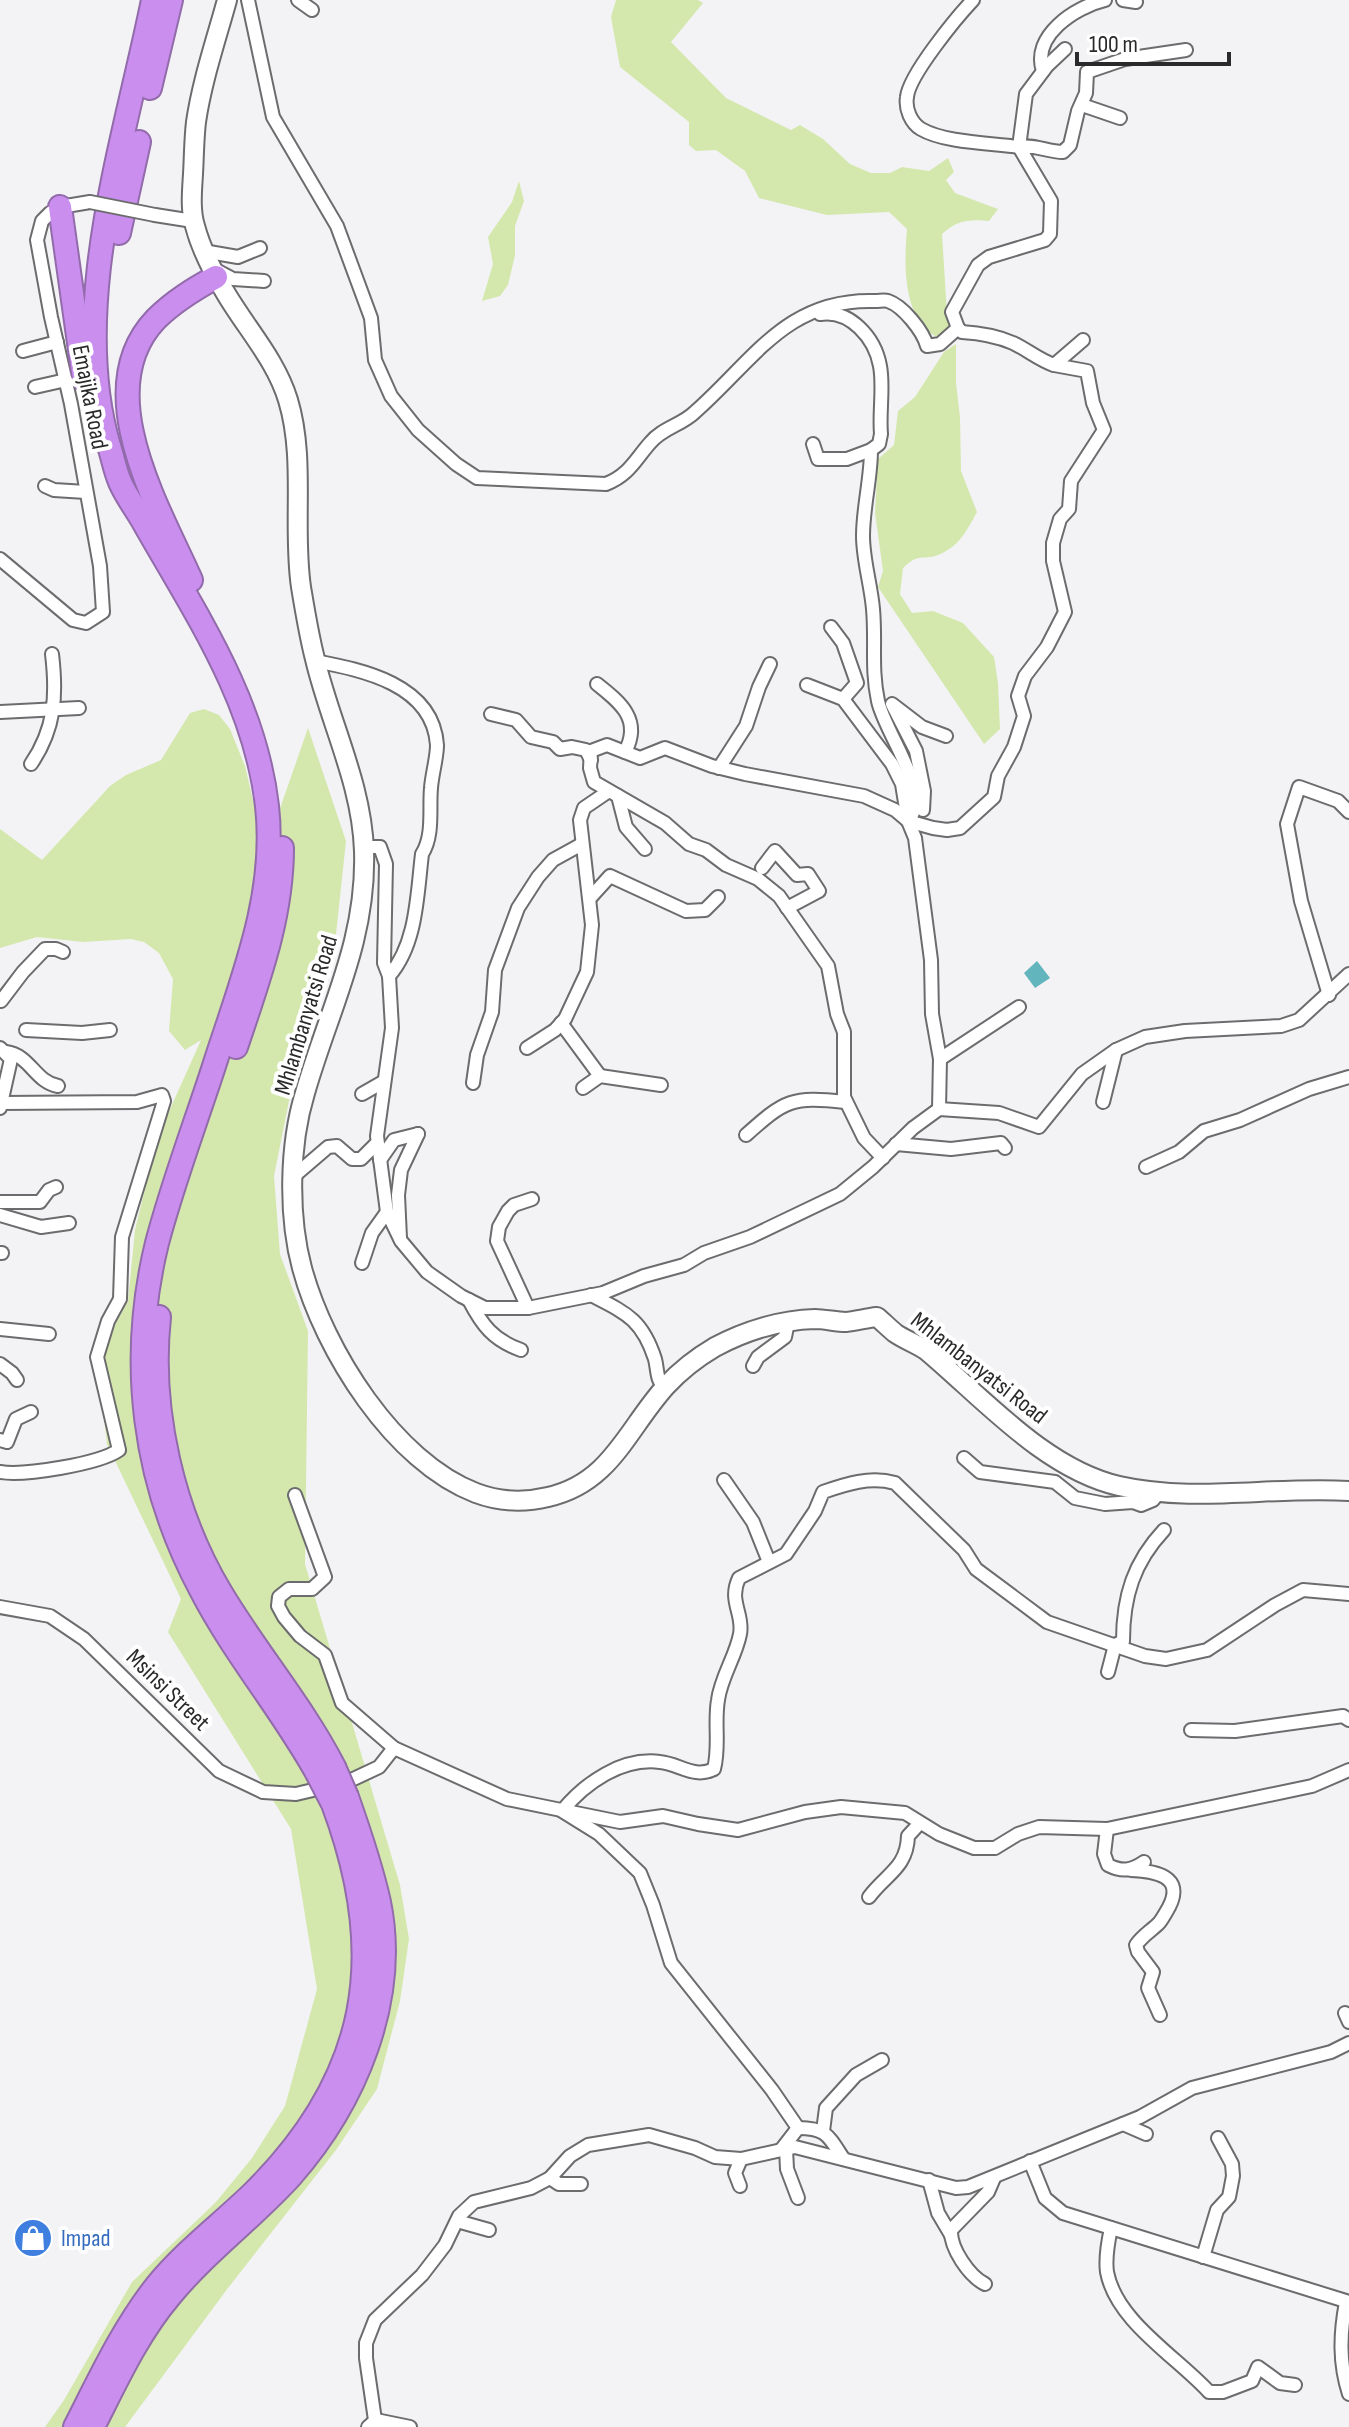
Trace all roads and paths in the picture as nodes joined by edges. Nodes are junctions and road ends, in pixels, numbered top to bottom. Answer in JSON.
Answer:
{"nodes":[{"id":1,"x":153,"y":0,"type":"edge"},
{"id":2,"x":171,"y":0,"type":"edge"},
{"id":3,"x":227,"y":0,"type":"edge"},
{"id":4,"x":248,"y":0,"type":"edge"},
{"id":5,"x":298,"y":0,"type":"edge"},
{"id":6,"x":973,"y":0,"type":"edge"},
{"id":7,"x":1105,"y":0,"type":"edge"},
{"id":8,"x":1082,"y":5,"type":"edge"},
{"id":9,"x":312,"y":10,"type":"dead end"},
{"id":10,"x":1065,"y":49,"type":"dead end"},
{"id":11,"x":1186,"y":50,"type":"dead end"},
{"id":12,"x":1043,"y":71,"type":"junction"},
{"id":13,"x":1082,"y":105,"type":"junction"},
{"id":14,"x":1120,"y":118,"type":"dead end"},
{"id":15,"x":1019,"y":147,"type":"junction"},
{"id":16,"x":60,"y":207,"type":"junction"},
{"id":17,"x":193,"y":221,"type":"junction"},
{"id":18,"x":260,"y":248,"type":"dead end"},
{"id":19,"x":210,"y":265,"type":"junction"},
{"id":20,"x":264,"y":281,"type":"dead end"},
{"id":21,"x":881,"y":301,"type":"junction"},
{"id":22,"x":831,"y":312,"type":"junction"},
{"id":23,"x":798,"y":318,"type":"junction"},
{"id":24,"x":54,"y":328,"type":"junction"},
{"id":25,"x":958,"y":328,"type":"junction"},
{"id":26,"x":40,"y":332,"type":"dead end"},
{"id":27,"x":1083,"y":340,"type":"dead end"},
{"id":28,"x":57,"y":342,"type":"junction"},
{"id":29,"x":23,"y":351,"type":"dead end"},
{"id":30,"x":1054,"y":365,"type":"junction"},
{"id":31,"x":66,"y":380,"type":"junction"},
{"id":32,"x":35,"y":387,"type":"dead end"},
{"id":33,"x":813,"y":444,"type":"dead end"},
{"id":34,"x":871,"y":450,"type":"junction"},
{"id":35,"x":120,"y":482,"type":"junction"},
{"id":36,"x":45,"y":486,"type":"dead end"},
{"id":37,"x":86,"y":492,"type":"junction"},
{"id":38,"x":0,"y":559,"type":"edge"},
{"id":39,"x":195,"y":587,"type":"junction"},
{"id":40,"x":831,"y":627,"type":"dead end"},
{"id":41,"x":52,"y":654,"type":"dead end"},
{"id":42,"x":315,"y":661,"type":"junction"},
{"id":43,"x":770,"y":664,"type":"dead end"},
{"id":44,"x":597,"y":684,"type":"dead end"},
{"id":45,"x":807,"y":685,"type":"dead end"},
{"id":46,"x":843,"y":699,"type":"junction"},
{"id":47,"x":79,"y":708,"type":"dead end"},
{"id":48,"x":51,"y":709,"type":"junction"},
{"id":49,"x":0,"y":712,"type":"edge"},
{"id":50,"x":491,"y":714,"type":"dead end"},
{"id":51,"x":946,"y":736,"type":"dead end"},
{"id":52,"x":625,"y":752,"type":"junction"},
{"id":53,"x":591,"y":760,"type":"junction"},
{"id":54,"x":31,"y":764,"type":"dead end"},
{"id":55,"x":719,"y":768,"type":"junction"},
{"id":56,"x":614,"y":793,"type":"junction"},
{"id":57,"x":1349,"y":812,"type":"edge"},
{"id":58,"x":908,"y":821,"type":"junction"},
{"id":59,"x":582,"y":844,"type":"junction"},
{"id":60,"x":364,"y":847,"type":"junction"},
{"id":61,"x":645,"y":849,"type":"dead end"},
{"id":62,"x":762,"y":868,"type":"dead end"},
{"id":63,"x":718,"y":897,"type":"dead end"},
{"id":64,"x":590,"y":898,"type":"junction"},
{"id":65,"x":787,"y":908,"type":"junction"},
{"id":66,"x":63,"y":952,"type":"dead end"},
{"id":67,"x":1349,"y":974,"type":"edge"},
{"id":68,"x":389,"y":976,"type":"junction"},
{"id":69,"x":1329,"y":995,"type":"junction"},
{"id":70,"x":1,"y":1001,"type":"edge"},
{"id":71,"x":1019,"y":1007,"type":"dead end"},
{"id":72,"x":561,"y":1023,"type":"junction"},
{"id":73,"x":26,"y":1030,"type":"dead end"},
{"id":74,"x":110,"y":1030,"type":"dead end"},
{"id":75,"x":527,"y":1048,"type":"dead end"},
{"id":76,"x":3,"y":1050,"type":"edge"},
{"id":77,"x":1116,"y":1050,"type":"junction"},
{"id":78,"x":940,"y":1059,"type":"junction"},
{"id":79,"x":4,"y":1074,"type":"edge"},
{"id":80,"x":600,"y":1076,"type":"junction"},
{"id":81,"x":1349,"y":1077,"type":"edge"},
{"id":82,"x":383,"y":1082,"type":"junction"},
{"id":83,"x":473,"y":1083,"type":"dead end"},
{"id":84,"x":661,"y":1085,"type":"dead end"},
{"id":85,"x":58,"y":1086,"type":"dead end"},
{"id":86,"x":583,"y":1088,"type":"dead end"},
{"id":87,"x":362,"y":1094,"type":"dead end"},
{"id":88,"x":845,"y":1102,"type":"junction"},
{"id":89,"x":1103,"y":1102,"type":"dead end"},
{"id":90,"x":0,"y":1106,"type":"edge"},
{"id":91,"x":939,"y":1109,"type":"junction"},
{"id":92,"x":746,"y":1135,"type":"dead end"},
{"id":93,"x":377,"y":1143,"type":"junction"},
{"id":94,"x":896,"y":1144,"type":"junction"},
{"id":95,"x":1005,"y":1148,"type":"dead end"},
{"id":96,"x":883,"y":1158,"type":"junction"},
{"id":97,"x":380,"y":1160,"type":"junction"},
{"id":98,"x":1146,"y":1167,"type":"dead end"},
{"id":99,"x":293,"y":1177,"type":"junction"},
{"id":100,"x":56,"y":1187,"type":"dead end"},
{"id":101,"x":532,"y":1199,"type":"dead end"},
{"id":102,"x":0,"y":1202,"type":"edge"},
{"id":103,"x":387,"y":1212,"type":"junction"},
{"id":104,"x":0,"y":1215,"type":"edge"},
{"id":105,"x":69,"y":1223,"type":"dead end"},
{"id":106,"x":401,"y":1241,"type":"junction"},
{"id":107,"x":362,"y":1263,"type":"dead end"},
{"id":108,"x":591,"y":1295,"type":"junction"},
{"id":109,"x":469,"y":1300,"type":"junction"},
{"id":110,"x":528,"y":1308,"type":"junction"},
{"id":111,"x":788,"y":1322,"type":"junction"},
{"id":112,"x":0,"y":1329,"type":"edge"},
{"id":113,"x":49,"y":1334,"type":"dead end"},
{"id":114,"x":521,"y":1350,"type":"dead end"},
{"id":115,"x":0,"y":1364,"type":"edge"},
{"id":116,"x":753,"y":1366,"type":"dead end"},
{"id":117,"x":17,"y":1380,"type":"dead end"},
{"id":118,"x":665,"y":1388,"type":"junction"},
{"id":119,"x":31,"y":1412,"type":"dead end"},
{"id":120,"x":0,"y":1440,"type":"edge"},
{"id":121,"x":964,"y":1458,"type":"dead end"},
{"id":122,"x":0,"y":1472,"type":"edge"},
{"id":123,"x":724,"y":1480,"type":"dead end"},
{"id":124,"x":1160,"y":1491,"type":"junction"},
{"id":125,"x":1349,"y":1491,"type":"edge"},
{"id":126,"x":295,"y":1495,"type":"dead end"},
{"id":127,"x":1164,"y":1530,"type":"dead end"},
{"id":128,"x":769,"y":1562,"type":"junction"},
{"id":129,"x":1349,"y":1594,"type":"edge"},
{"id":130,"x":0,"y":1607,"type":"edge"},
{"id":131,"x":1115,"y":1645,"type":"junction"},
{"id":132,"x":1108,"y":1672,"type":"dead end"},
{"id":133,"x":1349,"y":1720,"type":"edge"},
{"id":134,"x":1191,"y":1730,"type":"dead end"},
{"id":135,"x":394,"y":1748,"type":"junction"},
{"id":136,"x":1349,"y":1770,"type":"edge"},
{"id":137,"x":320,"y":1777,"type":"junction"},
{"id":138,"x":339,"y":1800,"type":"junction"},
{"id":139,"x":562,"y":1811,"type":"junction"},
{"id":140,"x":920,"y":1823,"type":"junction"},
{"id":141,"x":1107,"y":1829,"type":"junction"},
{"id":142,"x":1144,"y":1862,"type":"dead end"},
{"id":143,"x":1131,"y":1870,"type":"junction"},
{"id":144,"x":869,"y":1897,"type":"dead end"},
{"id":145,"x":1160,"y":2015,"type":"dead end"},
{"id":146,"x":1349,"y":2043,"type":"edge"},
{"id":147,"x":882,"y":2060,"type":"dead end"},
{"id":148,"x":826,"y":2108,"type":"junction"},
{"id":149,"x":1123,"y":2124,"type":"junction"},
{"id":150,"x":803,"y":2128,"type":"junction"},
{"id":151,"x":823,"y":2131,"type":"junction"},
{"id":152,"x":1146,"y":2134,"type":"dead end"},
{"id":153,"x":1218,"y":2138,"type":"dead end"},
{"id":154,"x":784,"y":2149,"type":"junction"},
{"id":155,"x":843,"y":2158,"type":"junction"},
{"id":156,"x":741,"y":2159,"type":"junction"},
{"id":157,"x":1030,"y":2161,"type":"junction"},
{"id":158,"x":550,"y":2178,"type":"junction"},
{"id":159,"x":994,"y":2178,"type":"junction"},
{"id":160,"x":929,"y":2180,"type":"junction"},
{"id":161,"x":581,"y":2184,"type":"dead end"},
{"id":162,"x":740,"y":2186,"type":"dead end"},
{"id":163,"x":798,"y":2198,"type":"dead end"},
{"id":164,"x":457,"y":2221,"type":"junction"},
{"id":165,"x":1111,"y":2228,"type":"junction"},
{"id":166,"x":489,"y":2230,"type":"dead end"},
{"id":167,"x":951,"y":2235,"type":"junction"},
{"id":168,"x":1203,"y":2257,"type":"junction"},
{"id":169,"x":985,"y":2284,"type":"dead end"},
{"id":170,"x":1348,"y":2302,"type":"edge"},
{"id":171,"x":1295,"y":2385,"type":"dead end"},
{"id":172,"x":1349,"y":2394,"type":"edge"},
{"id":173,"x":373,"y":2425,"type":"edge"},
{"id":174,"x":75,"y":2427,"type":"edge"},
{"id":175,"x":93,"y":2427,"type":"edge"},
{"id":176,"x":410,"y":2427,"type":"edge"}],
"edges":[{"from":1,"to":35,"type":"highway"},
{"from":2,"to":39,"type":"highway"},
{"from":3,"to":17,"type":"main road","name":"Mhlambanyatsi Road"},
{"from":4,"to":23,"type":"street"},
{"from":5,"to":9,"type":"street"},
{"from":6,"to":15,"type":"street"},
{"from":7,"to":8,"type":"street"},
{"from":8,"to":12,"type":"street"},
{"from":10,"to":12,"type":"street"},
{"from":11,"to":13,"type":"street"},
{"from":12,"to":15,"type":"street"},
{"from":13,"to":14,"type":"street"},
{"from":13,"to":15,"type":"street"},
{"from":15,"to":25,"type":"street"},
{"from":16,"to":17,"type":"street","bridge":true},
{"from":16,"to":24,"type":"street","name":"Emajika Road"},
{"from":16,"to":35,"type":"highway"},
{"from":17,"to":19,"type":"main road","name":"Mhlambanyatsi Road"},
{"from":18,"to":19,"type":"street"},
{"from":19,"to":20,"type":"street"},
{"from":19,"to":39,"type":"highway"},
{"from":19,"to":42,"type":"main road","name":"Mhlambanyatsi Road"},
{"from":21,"to":22,"type":"street"},
{"from":21,"to":23,"type":"street"},
{"from":21,"to":25,"type":"street"},
{"from":22,"to":23,"type":"street"},
{"from":22,"to":34,"type":"street"},
{"from":24,"to":26,"type":"street"},
{"from":24,"to":28,"type":"street","name":"Emajika Road"},
{"from":25,"to":30,"type":"street"},
{"from":27,"to":30,"type":"street"},
{"from":28,"to":29,"type":"street"},
{"from":28,"to":31,"type":"street","name":"Emajika Road"},
{"from":30,"to":58,"type":"street"},
{"from":31,"to":32,"type":"street"},
{"from":31,"to":37,"type":"street","name":"Emajika Road"},
{"from":33,"to":34,"type":"street"},
{"from":34,"to":58,"type":"street"},
{"from":35,"to":137,"type":"highway"},
{"from":36,"to":37,"type":"street"},
{"from":37,"to":38,"type":"street","name":"Emajika Road"},
{"from":39,"to":137,"type":"highway"},
{"from":40,"to":46,"type":"street"},
{"from":41,"to":48,"type":"street"},
{"from":42,"to":60,"type":"main road","name":"Mhlambanyatsi Road"},
{"from":42,"to":68,"type":"street"},
{"from":43,"to":55,"type":"street"},
{"from":44,"to":52,"type":"street"},
{"from":45,"to":46,"type":"street"},
{"from":46,"to":58,"type":"street"},
{"from":47,"to":48,"type":"street"},
{"from":48,"to":49,"type":"street"},
{"from":48,"to":54,"type":"street"},
{"from":50,"to":53,"type":"street"},
{"from":51,"to":58,"type":"street"},
{"from":52,"to":53,"type":"street"},
{"from":52,"to":55,"type":"street"},
{"from":53,"to":56,"type":"street"},
{"from":55,"to":58,"type":"street"},
{"from":56,"to":59,"type":"street"},
{"from":56,"to":61,"type":"street"},
{"from":56,"to":65,"type":"street"},
{"from":57,"to":69,"type":"street"},
{"from":58,"to":78,"type":"street"},
{"from":59,"to":64,"type":"street"},
{"from":59,"to":83,"type":"street"},
{"from":60,"to":68,"type":"street"},
{"from":60,"to":99,"type":"main road","name":"Mhlambanyatsi Road"},
{"from":62,"to":65,"type":"street"},
{"from":63,"to":64,"type":"street"},
{"from":64,"to":72,"type":"street"},
{"from":65,"to":88,"type":"street"},
{"from":66,"to":70,"type":"street"},
{"from":67,"to":69,"type":"street"},
{"from":68,"to":82,"type":"street"},
{"from":69,"to":77,"type":"street"},
{"from":71,"to":78,"type":"street"},
{"from":72,"to":75,"type":"street"},
{"from":72,"to":80,"type":"street"},
{"from":73,"to":74,"type":"street"},
{"from":76,"to":79,"type":"street"},
{"from":76,"to":85,"type":"street"},
{"from":77,"to":89,"type":"street"},
{"from":77,"to":91,"type":"street"},
{"from":78,"to":91,"type":"street"},
{"from":79,"to":90,"type":"street"},
{"from":80,"to":84,"type":"street"},
{"from":80,"to":86,"type":"street"},
{"from":81,"to":98,"type":"street"},
{"from":82,"to":87,"type":"street"},
{"from":82,"to":93,"type":"street"},
{"from":88,"to":92,"type":"street"},
{"from":88,"to":96,"type":"street"},
{"from":90,"to":122,"type":"street"},
{"from":91,"to":94,"type":"street"},
{"from":93,"to":97,"type":"street"},
{"from":93,"to":99,"type":"street"},
{"from":94,"to":95,"type":"street"},
{"from":94,"to":96,"type":"street"},
{"from":96,"to":108,"type":"street"},
{"from":97,"to":103,"type":"street"},
{"from":97,"to":106,"type":"street"},
{"from":99,"to":118,"type":"main road","name":"Mhlambanyatsi Road"},
{"from":100,"to":102,"type":"street"},
{"from":101,"to":110,"type":"street"},
{"from":103,"to":106,"type":"street"},
{"from":103,"to":107,"type":"street"},
{"from":104,"to":105,"type":"street"},
{"from":106,"to":109,"type":"street"},
{"from":108,"to":110,"type":"street"},
{"from":108,"to":118,"type":"street"},
{"from":109,"to":110,"type":"street"},
{"from":109,"to":114,"type":"street"},
{"from":111,"to":116,"type":"street"},
{"from":111,"to":118,"type":"main road","name":"Mhlambanyatsi Road"},
{"from":111,"to":124,"type":"main road","name":"Mhlambanyatsi Road"},
{"from":112,"to":113,"type":"street"},
{"from":115,"to":117,"type":"street"},
{"from":119,"to":120,"type":"street"},
{"from":121,"to":124,"type":"street"},
{"from":123,"to":128,"type":"street"},
{"from":124,"to":125,"type":"main road","name":"Mhlambanyatsi Road"},
{"from":126,"to":135,"type":"street"},
{"from":127,"to":131,"type":"street"},
{"from":128,"to":131,"type":"street"},
{"from":128,"to":139,"type":"street"},
{"from":129,"to":131,"type":"street"},
{"from":130,"to":137,"type":"street","name":"Msinsi Street"},
{"from":131,"to":132,"type":"street"},
{"from":133,"to":134,"type":"street"},
{"from":135,"to":137,"type":"street","name":"Msinsi Street"},
{"from":135,"to":139,"type":"street"},
{"from":136,"to":141,"type":"street"},
{"from":137,"to":138,"type":"highway","bridge":true},
{"from":138,"to":174,"type":"highway"},
{"from":138,"to":175,"type":"highway"},
{"from":139,"to":140,"type":"street"},
{"from":139,"to":150,"type":"street"},
{"from":140,"to":141,"type":"street"},
{"from":140,"to":144,"type":"street"},
{"from":141,"to":143,"type":"street"},
{"from":142,"to":143,"type":"street"},
{"from":143,"to":145,"type":"street"},
{"from":146,"to":149,"type":"street"},
{"from":147,"to":148,"type":"street"},
{"from":148,"to":150,"type":"street"},
{"from":148,"to":151,"type":"street"},
{"from":149,"to":152,"type":"street"},
{"from":149,"to":157,"type":"street"},
{"from":150,"to":151,"type":"street"},
{"from":150,"to":154,"type":"street"},
{"from":151,"to":155,"type":"street"},
{"from":153,"to":168,"type":"street"},
{"from":154,"to":155,"type":"street"},
{"from":154,"to":156,"type":"street"},
{"from":154,"to":163,"type":"street"},
{"from":155,"to":160,"type":"street"},
{"from":156,"to":158,"type":"street"},
{"from":156,"to":162,"type":"street"},
{"from":157,"to":159,"type":"street"},
{"from":157,"to":165,"type":"street"},
{"from":158,"to":161,"type":"street"},
{"from":158,"to":164,"type":"street"},
{"from":159,"to":160,"type":"street"},
{"from":159,"to":167,"type":"street"},
{"from":160,"to":167,"type":"street"},
{"from":164,"to":166,"type":"street"},
{"from":164,"to":173,"type":"street"},
{"from":165,"to":168,"type":"street"},
{"from":165,"to":171,"type":"street"},
{"from":167,"to":169,"type":"street"},
{"from":168,"to":170,"type":"street"},
{"from":170,"to":172,"type":"street"},
{"from":173,"to":176,"type":"street"}]}
